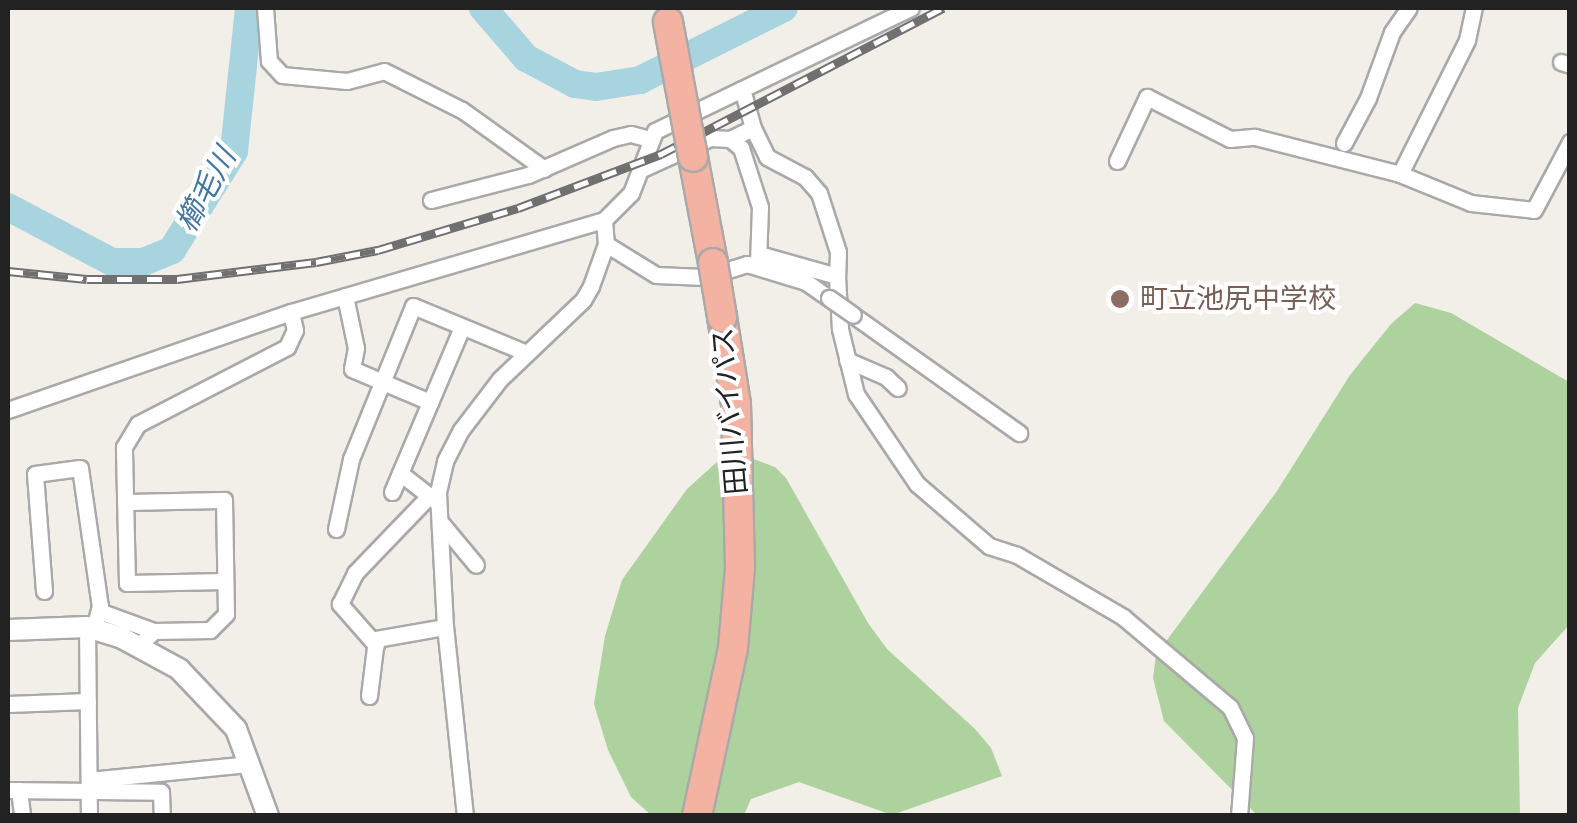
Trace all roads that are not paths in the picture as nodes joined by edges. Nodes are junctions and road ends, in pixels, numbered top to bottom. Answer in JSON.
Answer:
{"nodes":[{"id":1,"x":266,"y":8,"type":"edge"},
{"id":2,"x":911,"y":8,"type":"edge"},
{"id":3,"x":1409,"y":8,"type":"edge"},
{"id":4,"x":1474,"y":8,"type":"edge"},
{"id":5,"x":667,"y":15,"type":"edge"},
{"id":6,"x":742,"y":90,"type":"junction"},
{"id":7,"x":753,"y":128,"type":"junction"},
{"id":8,"x":730,"y":138,"type":"junction"},
{"id":9,"x":650,"y":139,"type":"junction"},
{"id":10,"x":1570,"y":142,"type":"edge"},
{"id":11,"x":1344,"y":143,"type":"dead end"},
{"id":12,"x":1117,"y":161,"type":"dead end"},
{"id":13,"x":544,"y":168,"type":"junction"},
{"id":14,"x":642,"y":169,"type":"junction"},
{"id":15,"x":1400,"y":174,"type":"junction"},
{"id":16,"x":431,"y":200,"type":"dead end"},
{"id":17,"x":604,"y":220,"type":"junction"},
{"id":18,"x":606,"y":244,"type":"junction"},
{"id":19,"x":758,"y":261,"type":"junction"},
{"id":20,"x":837,"y":276,"type":"junction"},
{"id":21,"x":382,"y":285,"type":"junction"},
{"id":22,"x":345,"y":296,"type":"junction"},
{"id":23,"x":413,"y":306,"type":"junction"},
{"id":24,"x":292,"y":312,"type":"junction"},
{"id":25,"x":462,"y":326,"type":"junction"},
{"id":26,"x":524,"y":352,"type":"junction"},
{"id":27,"x":847,"y":360,"type":"junction"},
{"id":28,"x":380,"y":382,"type":"junction"},
{"id":29,"x":898,"y":388,"type":"dead end"},
{"id":30,"x":430,"y":402,"type":"junction"},
{"id":31,"x":8,"y":410,"type":"edge"},
{"id":32,"x":1019,"y":433,"type":"dead end"},
{"id":33,"x":400,"y":473,"type":"junction"},
{"id":34,"x":392,"y":492,"type":"dead end"},
{"id":35,"x":434,"y":499,"type":"junction"},
{"id":36,"x":126,"y":502,"type":"junction"},
{"id":37,"x":442,"y":524,"type":"junction"},
{"id":38,"x":336,"y":529,"type":"dead end"},
{"id":39,"x":476,"y":565,"type":"dead end"},
{"id":40,"x":225,"y":581,"type":"junction"},
{"id":41,"x":44,"y":591,"type":"dead end"},
{"id":42,"x":93,"y":623,"type":"junction"},
{"id":43,"x":445,"y":627,"type":"junction"},
{"id":44,"x":8,"y":630,"type":"edge"},
{"id":45,"x":146,"y":639,"type":"junction"},
{"id":46,"x":376,"y":645,"type":"junction"},
{"id":47,"x":369,"y":696,"type":"dead end"},
{"id":48,"x":88,"y":701,"type":"junction"},
{"id":49,"x":8,"y":704,"type":"edge"},
{"id":50,"x":250,"y":764,"type":"junction"},
{"id":51,"x":90,"y":784,"type":"junction"},
{"id":52,"x":13,"y":790,"type":"edge"},
{"id":53,"x":22,"y":816,"type":"edge"},
{"id":54,"x":89,"y":816,"type":"edge"},
{"id":55,"x":162,"y":816,"type":"edge"},
{"id":56,"x":268,"y":816,"type":"edge"},
{"id":57,"x":465,"y":816,"type":"edge"},
{"id":58,"x":697,"y":816,"type":"edge"},
{"id":59,"x":1239,"y":816,"type":"edge"}],
"edges":[{"from":1,"to":13,"type":"street"},
{"from":2,"to":6,"type":"street"},
{"from":3,"to":11,"type":"street"},
{"from":4,"to":15,"type":"street"},
{"from":5,"to":58,"type":"highway","name":"田川バイパス","bridge":true},
{"from":6,"to":7,"type":"street"},
{"from":6,"to":9,"type":"street"},
{"from":7,"to":8,"type":"street"},
{"from":7,"to":20,"type":"street"},
{"from":8,"to":14,"type":"street"},
{"from":8,"to":19,"type":"street"},
{"from":9,"to":13,"type":"street"},
{"from":9,"to":14,"type":"street"},
{"from":10,"to":15,"type":"street"},
{"from":12,"to":15,"type":"street"},
{"from":13,"to":16,"type":"street"},
{"from":14,"to":17,"type":"street"},
{"from":17,"to":18,"type":"street"},
{"from":17,"to":21,"type":"street"},
{"from":18,"to":19,"type":"street"},
{"from":18,"to":26,"type":"street"},
{"from":19,"to":20,"type":"street"},
{"from":19,"to":32,"type":"street","bridge":true},
{"from":20,"to":27,"type":"street"},
{"from":21,"to":22,"type":"street"},
{"from":21,"to":23,"type":"street"},
{"from":22,"to":24,"type":"street"},
{"from":22,"to":28,"type":"street"},
{"from":23,"to":25,"type":"street"},
{"from":23,"to":28,"type":"street"},
{"from":24,"to":31,"type":"street"},
{"from":24,"to":36,"type":"street"},
{"from":25,"to":26,"type":"street"},
{"from":25,"to":30,"type":"street"},
{"from":26,"to":35,"type":"street"},
{"from":27,"to":29,"type":"street"},
{"from":27,"to":59,"type":"street"},
{"from":28,"to":30,"type":"street"},
{"from":28,"to":38,"type":"street"},
{"from":30,"to":33,"type":"street"},
{"from":33,"to":34,"type":"street"},
{"from":33,"to":35,"type":"street"},
{"from":35,"to":37,"type":"street"},
{"from":35,"to":46,"type":"street"},
{"from":36,"to":40,"type":"street"},
{"from":36,"to":40,"type":"street"},
{"from":37,"to":39,"type":"street"},
{"from":37,"to":43,"type":"street"},
{"from":40,"to":45,"type":"street"},
{"from":41,"to":42,"type":"street"},
{"from":42,"to":44,"type":"street"},
{"from":42,"to":45,"type":"street"},
{"from":42,"to":48,"type":"street"},
{"from":43,"to":46,"type":"street"},
{"from":43,"to":57,"type":"street"},
{"from":45,"to":50,"type":"street"},
{"from":46,"to":47,"type":"street"},
{"from":48,"to":49,"type":"street"},
{"from":48,"to":51,"type":"street"},
{"from":50,"to":51,"type":"street"},
{"from":50,"to":56,"type":"street"},
{"from":51,"to":52,"type":"street"},
{"from":51,"to":54,"type":"street"},
{"from":51,"to":55,"type":"street"},
{"from":52,"to":53,"type":"street"}]}
